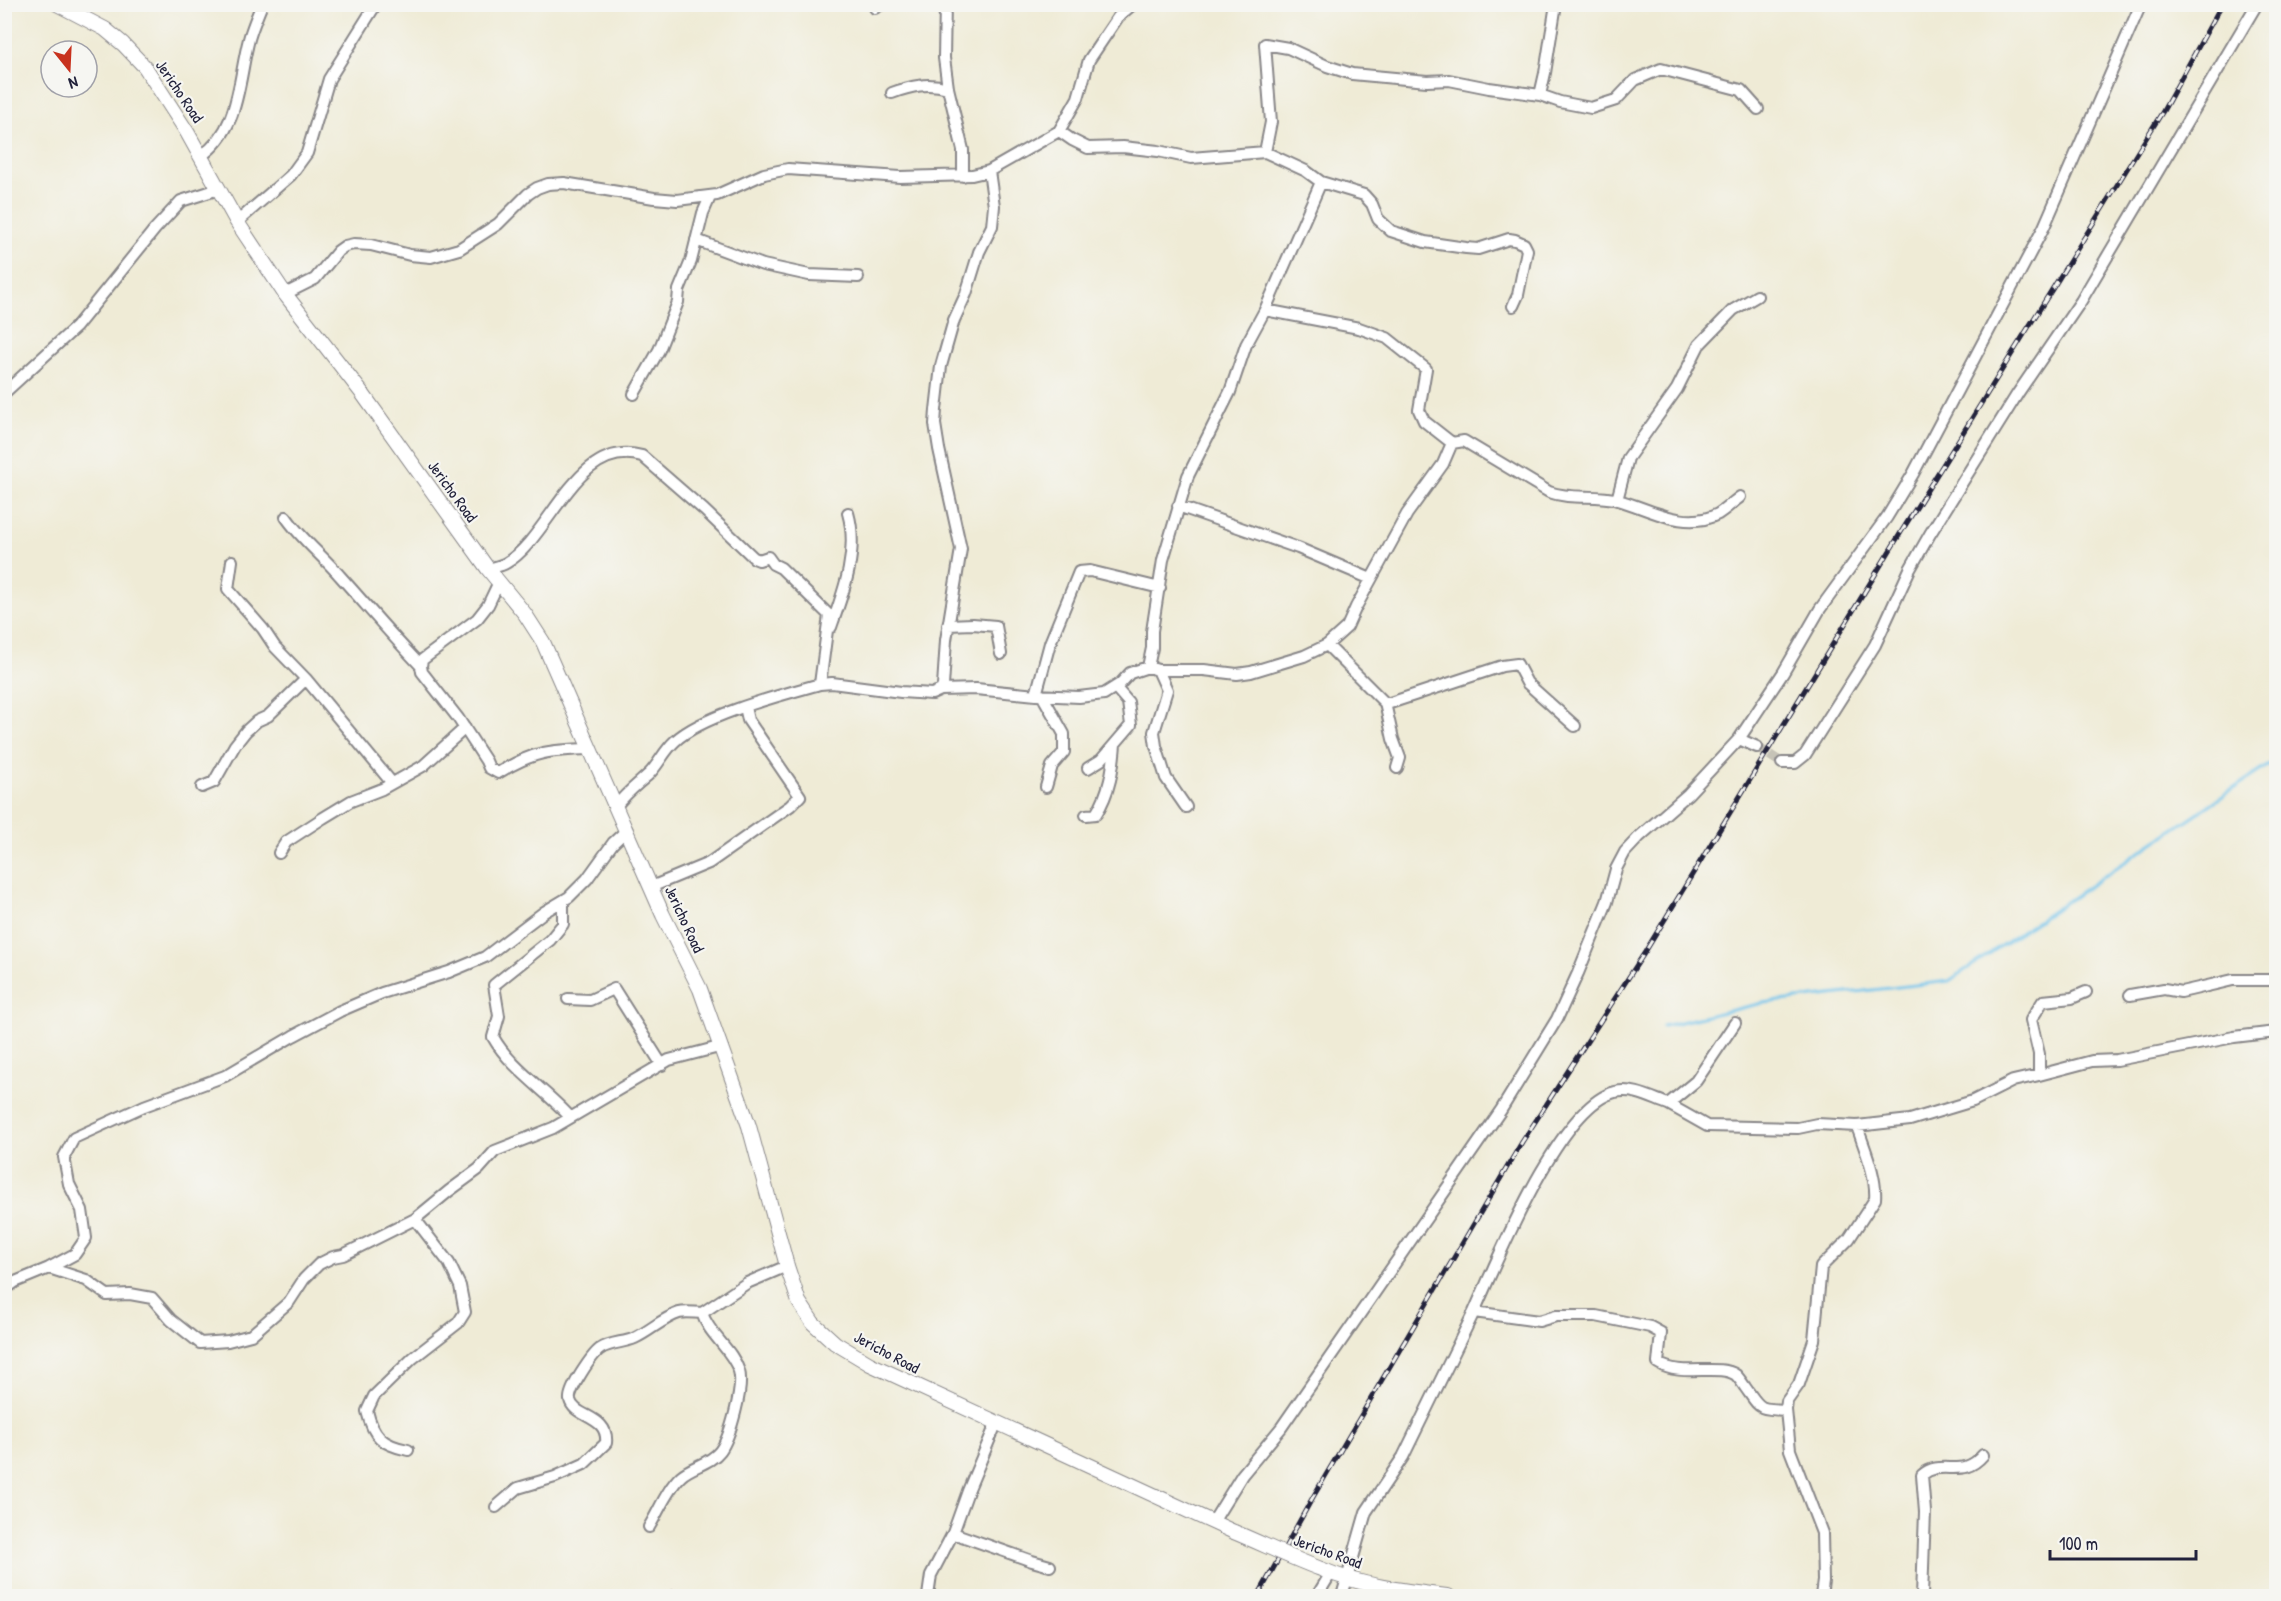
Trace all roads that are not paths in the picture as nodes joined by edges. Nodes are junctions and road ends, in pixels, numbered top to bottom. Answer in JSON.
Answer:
{"nodes":[{"id":1,"x":57,"y":4,"type":"edge"},
{"id":2,"x":262,"y":4,"type":"edge"},
{"id":3,"x":376,"y":4,"type":"edge"},
{"id":4,"x":945,"y":4,"type":"edge"},
{"id":5,"x":1133,"y":4,"type":"edge"},
{"id":6,"x":1557,"y":4,"type":"edge"},
{"id":7,"x":2141,"y":4,"type":"edge"},
{"id":8,"x":2257,"y":4,"type":"edge"},
{"id":9,"x":948,"y":88,"type":"junction"},
{"id":10,"x":892,"y":93,"type":"dead end"},
{"id":11,"x":1539,"y":94,"type":"junction"},
{"id":12,"x":1758,"y":109,"type":"dead end"},
{"id":13,"x":1059,"y":131,"type":"junction"},
{"id":14,"x":1265,"y":152,"type":"junction"},
{"id":15,"x":201,"y":156,"type":"junction"},
{"id":16,"x":989,"y":171,"type":"junction"},
{"id":17,"x":963,"y":176,"type":"junction"},
{"id":18,"x":1321,"y":182,"type":"junction"},
{"id":19,"x":219,"y":189,"type":"junction"},
{"id":20,"x":710,"y":197,"type":"junction"},
{"id":21,"x":237,"y":222,"type":"junction"},
{"id":22,"x":696,"y":240,"type":"junction"},
{"id":23,"x":858,"y":277,"type":"dead end"},
{"id":24,"x":285,"y":294,"type":"junction"},
{"id":25,"x":1757,"y":296,"type":"dead end"},
{"id":26,"x":1513,"y":306,"type":"dead end"},
{"id":27,"x":1265,"y":310,"type":"junction"},
{"id":28,"x":4,"y":393,"type":"edge"},
{"id":29,"x":634,"y":394,"type":"dead end"},
{"id":30,"x":1452,"y":443,"type":"junction"},
{"id":31,"x":1740,"y":496,"type":"dead end"},
{"id":32,"x":1617,"y":500,"type":"junction"},
{"id":33,"x":1178,"y":506,"type":"junction"},
{"id":34,"x":848,"y":513,"type":"dead end"},
{"id":35,"x":286,"y":518,"type":"dead end"},
{"id":36,"x":231,"y":561,"type":"dead end"},
{"id":37,"x":489,"y":569,"type":"junction"},
{"id":38,"x":1371,"y":579,"type":"junction"},
{"id":39,"x":499,"y":582,"type":"junction"},
{"id":40,"x":1160,"y":588,"type":"junction"},
{"id":41,"x":948,"y":625,"type":"junction"},
{"id":42,"x":825,"y":644,"type":"junction"},
{"id":43,"x":1327,"y":645,"type":"junction"},
{"id":44,"x":1000,"y":654,"type":"dead end"},
{"id":45,"x":421,"y":666,"type":"junction"},
{"id":46,"x":1153,"y":669,"type":"junction"},
{"id":47,"x":306,"y":678,"type":"junction"},
{"id":48,"x":820,"y":684,"type":"junction"},
{"id":49,"x":1114,"y":687,"type":"junction"},
{"id":50,"x":941,"y":690,"type":"junction"},
{"id":51,"x":1039,"y":695,"type":"junction"},
{"id":52,"x":1385,"y":703,"type":"junction"},
{"id":53,"x":745,"y":707,"type":"junction"},
{"id":54,"x":1575,"y":726,"type":"dead end"},
{"id":55,"x":465,"y":728,"type":"junction"},
{"id":56,"x":1739,"y":739,"type":"junction"},
{"id":57,"x":1114,"y":743,"type":"junction"},
{"id":58,"x":1757,"y":747,"type":"tunnel mouth"},
{"id":59,"x":591,"y":749,"type":"junction"},
{"id":60,"x":1782,"y":763,"type":"dead end"},
{"id":61,"x":1088,"y":768,"type":"dead end"},
{"id":62,"x":1397,"y":768,"type":"dead end"},
{"id":63,"x":392,"y":783,"type":"junction"},
{"id":64,"x":202,"y":787,"type":"dead end"},
{"id":65,"x":1046,"y":787,"type":"dead end"},
{"id":66,"x":616,"y":806,"type":"junction"},
{"id":67,"x":1186,"y":807,"type":"dead end"},
{"id":68,"x":1086,"y":815,"type":"dead end"},
{"id":69,"x":627,"y":830,"type":"junction"},
{"id":70,"x":279,"y":853,"type":"dead end"},
{"id":71,"x":651,"y":887,"type":"junction"},
{"id":72,"x":563,"y":901,"type":"junction"},
{"id":73,"x":2277,"y":980,"type":"edge"},
{"id":74,"x":2086,"y":992,"type":"dead end"},
{"id":75,"x":2130,"y":995,"type":"dead end"},
{"id":76,"x":568,"y":999,"type":"dead end"},
{"id":77,"x":1735,"y":1023,"type":"dead end"},
{"id":78,"x":2277,"y":1032,"type":"edge"},
{"id":79,"x":719,"y":1047,"type":"junction"},
{"id":80,"x":662,"y":1065,"type":"junction"},
{"id":81,"x":2039,"y":1075,"type":"junction"},
{"id":82,"x":1668,"y":1104,"type":"junction"},
{"id":83,"x":570,"y":1117,"type":"junction"},
{"id":84,"x":1857,"y":1126,"type":"junction"},
{"id":85,"x":415,"y":1219,"type":"junction"},
{"id":86,"x":787,"y":1266,"type":"junction"},
{"id":87,"x":49,"y":1268,"type":"junction"},
{"id":88,"x":4,"y":1290,"type":"edge"},
{"id":89,"x":1474,"y":1312,"type":"junction"},
{"id":90,"x":702,"y":1313,"type":"junction"},
{"id":91,"x":1786,"y":1410,"type":"junction"},
{"id":92,"x":996,"y":1424,"type":"junction"},
{"id":93,"x":408,"y":1450,"type":"dead end"},
{"id":94,"x":1983,"y":1455,"type":"dead end"},
{"id":95,"x":496,"y":1507,"type":"dead end"},
{"id":96,"x":1213,"y":1522,"type":"junction"},
{"id":97,"x":649,"y":1527,"type":"dead end"},
{"id":98,"x":953,"y":1533,"type":"junction"},
{"id":99,"x":1050,"y":1566,"type":"dead end"},
{"id":100,"x":1326,"y":1571,"type":"junction"},
{"id":101,"x":1347,"y":1578,"type":"junction"},
{"id":102,"x":675,"y":1596,"type":"edge"},
{"id":103,"x":689,"y":1596,"type":"edge"},
{"id":104,"x":928,"y":1596,"type":"edge"},
{"id":105,"x":1317,"y":1596,"type":"edge"},
{"id":106,"x":1342,"y":1596,"type":"edge"},
{"id":107,"x":1448,"y":1596,"type":"edge"},
{"id":108,"x":1821,"y":1596,"type":"edge"},
{"id":109,"x":1922,"y":1596,"type":"edge"}],
"edges":[{"from":1,"to":15,"type":"street","name":"Jericho Road"},
{"from":2,"to":15,"type":"street"},
{"from":3,"to":21,"type":"street"},
{"from":4,"to":9,"type":"street"},
{"from":5,"to":13,"type":"street"},
{"from":6,"to":11,"type":"street"},
{"from":7,"to":56,"type":"street"},
{"from":8,"to":60,"type":"street"},
{"from":9,"to":10,"type":"street"},
{"from":9,"to":17,"type":"street"},
{"from":11,"to":12,"type":"street"},
{"from":11,"to":14,"type":"street"},
{"from":13,"to":14,"type":"street"},
{"from":13,"to":16,"type":"street"},
{"from":14,"to":18,"type":"street"},
{"from":15,"to":19,"type":"street","name":"Jericho Road"},
{"from":16,"to":17,"type":"street"},
{"from":16,"to":41,"type":"street"},
{"from":17,"to":20,"type":"street"},
{"from":18,"to":26,"type":"street"},
{"from":18,"to":27,"type":"street"},
{"from":19,"to":21,"type":"street","name":"Jericho Road"},
{"from":19,"to":28,"type":"street"},
{"from":20,"to":22,"type":"street"},
{"from":20,"to":24,"type":"street"},
{"from":21,"to":24,"type":"street","name":"Jericho Road"},
{"from":22,"to":23,"type":"street"},
{"from":22,"to":29,"type":"street"},
{"from":24,"to":37,"type":"street","name":"Jericho Road"},
{"from":25,"to":32,"type":"street"},
{"from":27,"to":30,"type":"street"},
{"from":27,"to":33,"type":"street"},
{"from":30,"to":32,"type":"street"},
{"from":30,"to":38,"type":"street"},
{"from":31,"to":32,"type":"street"},
{"from":33,"to":38,"type":"street"},
{"from":33,"to":40,"type":"street"},
{"from":34,"to":42,"type":"street"},
{"from":35,"to":45,"type":"street"},
{"from":36,"to":47,"type":"street"},
{"from":37,"to":39,"type":"street","name":"Jericho Road"},
{"from":37,"to":42,"type":"street"},
{"from":38,"to":43,"type":"street"},
{"from":39,"to":45,"type":"street"},
{"from":39,"to":59,"type":"street","name":"Jericho Road"},
{"from":40,"to":46,"type":"street"},
{"from":40,"to":51,"type":"street"},
{"from":41,"to":44,"type":"street"},
{"from":41,"to":50,"type":"street"},
{"from":42,"to":48,"type":"street"},
{"from":43,"to":46,"type":"street"},
{"from":43,"to":52,"type":"street"},
{"from":45,"to":55,"type":"street"},
{"from":46,"to":49,"type":"street"},
{"from":46,"to":67,"type":"street"},
{"from":47,"to":63,"type":"street"},
{"from":47,"to":64,"type":"street"},
{"from":48,"to":50,"type":"street"},
{"from":48,"to":53,"type":"street"},
{"from":49,"to":51,"type":"street"},
{"from":49,"to":57,"type":"street"},
{"from":50,"to":51,"type":"street"},
{"from":51,"to":65,"type":"street"},
{"from":52,"to":54,"type":"street"},
{"from":52,"to":62,"type":"street"},
{"from":53,"to":66,"type":"street"},
{"from":53,"to":71,"type":"street"},
{"from":55,"to":59,"type":"street"},
{"from":55,"to":63,"type":"street"},
{"from":56,"to":58,"type":"street"},
{"from":56,"to":96,"type":"street"},
{"from":57,"to":61,"type":"street"},
{"from":57,"to":68,"type":"street"},
{"from":59,"to":66,"type":"street","name":"Jericho Road"},
{"from":63,"to":70,"type":"street"},
{"from":66,"to":69,"type":"street","name":"Jericho Road"},
{"from":69,"to":71,"type":"street","name":"Jericho Road"},
{"from":69,"to":72,"type":"street"},
{"from":71,"to":79,"type":"street","name":"Jericho Road"},
{"from":72,"to":83,"type":"street"},
{"from":72,"to":87,"type":"street"},
{"from":73,"to":75,"type":"street"},
{"from":74,"to":81,"type":"street"},
{"from":76,"to":80,"type":"street"},
{"from":77,"to":82,"type":"street"},
{"from":78,"to":81,"type":"street"},
{"from":79,"to":80,"type":"street"},
{"from":79,"to":86,"type":"street","name":"Jericho Road"},
{"from":80,"to":83,"type":"street"},
{"from":81,"to":84,"type":"street"},
{"from":82,"to":84,"type":"street"},
{"from":82,"to":89,"type":"street"},
{"from":83,"to":85,"type":"street"},
{"from":84,"to":91,"type":"street"},
{"from":85,"to":87,"type":"street"},
{"from":85,"to":93,"type":"street"},
{"from":86,"to":90,"type":"street"},
{"from":86,"to":92,"type":"street","name":"Jericho Road"},
{"from":87,"to":88,"type":"street"},
{"from":89,"to":91,"type":"street"},
{"from":89,"to":101,"type":"street"},
{"from":90,"to":95,"type":"street"},
{"from":90,"to":97,"type":"street"},
{"from":91,"to":108,"type":"street"},
{"from":92,"to":96,"type":"street","name":"Jericho Road"},
{"from":92,"to":98,"type":"street"},
{"from":94,"to":109,"type":"street"},
{"from":96,"to":100,"type":"street","name":"Jericho Road","bridge":true},
{"from":98,"to":99,"type":"street"},
{"from":98,"to":104,"type":"street"},
{"from":100,"to":101,"type":"street","name":"Jericho Road"},
{"from":100,"to":105,"type":"street"},
{"from":101,"to":106,"type":"street"},
{"from":101,"to":107,"type":"street","name":"Jericho Road"},
{"from":102,"to":103,"type":"street"}]}
